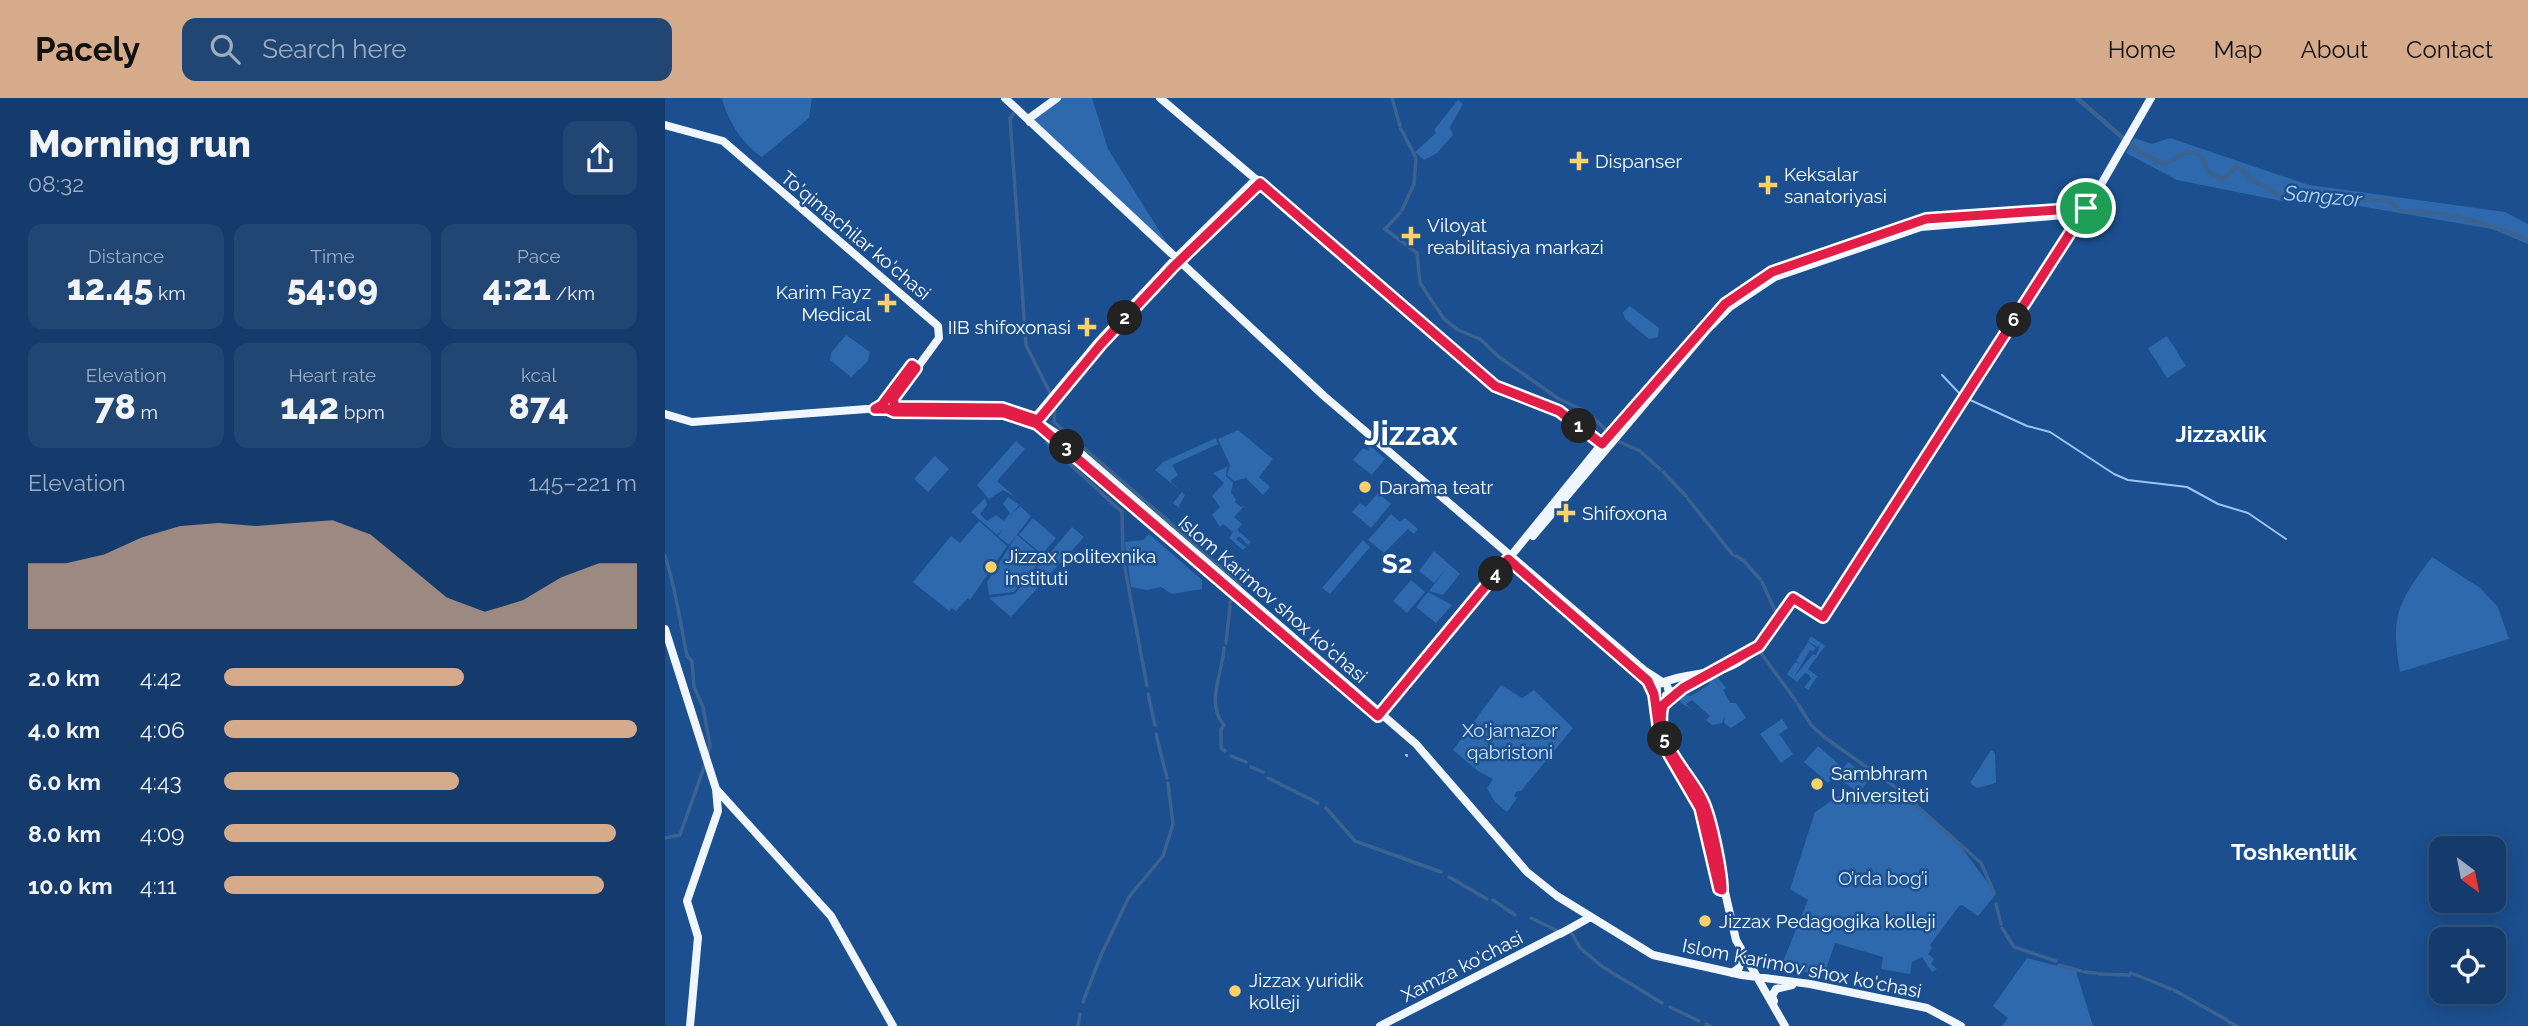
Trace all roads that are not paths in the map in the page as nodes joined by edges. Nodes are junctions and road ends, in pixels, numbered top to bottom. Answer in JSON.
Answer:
{"nodes":[{"id":1,"x":997,"y":98,"type":"edge"},
{"id":2,"x":1005,"y":98,"type":"edge"},
{"id":3,"x":1052,"y":98,"type":"edge"},
{"id":4,"x":1057,"y":98,"type":"edge"},
{"id":5,"x":1160,"y":98,"type":"edge"},
{"id":6,"x":2151,"y":98,"type":"edge"},
{"id":7,"x":1023,"y":116,"type":"junction"},
{"id":8,"x":665,"y":126,"type":"edge"},
{"id":9,"x":1258,"y":181,"type":"junction"},
{"id":10,"x":2084,"y":211,"type":"junction"},
{"id":11,"x":1177,"y":262,"type":"junction"},
{"id":12,"x":888,"y":407,"type":"junction"},
{"id":13,"x":665,"y":417,"type":"edge"},
{"id":14,"x":1035,"y":420,"type":"junction"},
{"id":15,"x":1604,"y":445,"type":"junction"},
{"id":16,"x":1511,"y":559,"type":"junction"},
{"id":17,"x":665,"y":629,"type":"edge"},
{"id":18,"x":1714,"y":671,"type":"junction"},
{"id":19,"x":1650,"y":679,"type":"junction"},
{"id":20,"x":1665,"y":681,"type":"junction"},
{"id":21,"x":1683,"y":688,"type":"junction"},
{"id":22,"x":1657,"y":693,"type":"junction"},
{"id":23,"x":1666,"y":695,"type":"junction"},
{"id":24,"x":1663,"y":705,"type":"junction"},
{"id":25,"x":1656,"y":713,"type":"junction"},
{"id":26,"x":1382,"y":718,"type":"junction"},
{"id":27,"x":716,"y":789,"type":"junction"},
{"id":28,"x":1467,"y":808,"type":"junction"},
{"id":29,"x":1721,"y":889,"type":"junction"},
{"id":30,"x":1587,"y":919,"type":"junction"},
{"id":31,"x":1606,"y":929,"type":"junction"},
{"id":32,"x":1623,"y":938,"type":"junction"},
{"id":33,"x":1741,"y":958,"type":"junction"},
{"id":34,"x":1749,"y":964,"type":"junction"},
{"id":35,"x":1732,"y":973,"type":"junction"},
{"id":36,"x":1757,"y":980,"type":"junction"},
{"id":37,"x":1782,"y":980,"type":"junction"},
{"id":38,"x":1796,"y":984,"type":"junction"},
{"id":39,"x":1778,"y":1010,"type":"junction"},
{"id":40,"x":690,"y":1026,"type":"edge"},
{"id":41,"x":893,"y":1026,"type":"edge"},
{"id":42,"x":1380,"y":1026,"type":"edge"},
{"id":43,"x":1783,"y":1026,"type":"edge"},
{"id":44,"x":1961,"y":1026,"type":"edge"}],
"edges":[{"from":1,"to":7,"type":"main road"},
{"from":2,"to":7,"type":"main road"},
{"from":3,"to":7,"type":"main road"},
{"from":4,"to":7,"type":"main road"},
{"from":5,"to":9,"type":"main road"},
{"from":6,"to":10,"type":"main road"},
{"from":7,"to":11,"type":"main road"},
{"from":8,"to":12,"type":"main road","name":"To'qimachilar ko'chasi"},
{"from":9,"to":11,"type":"main road"},
{"from":9,"to":15,"type":"main road"},
{"from":10,"to":15,"type":"main road"},
{"from":10,"to":18,"type":"main road"},
{"from":11,"to":14,"type":"main road"},
{"from":11,"to":16,"type":"main road"},
{"from":12,"to":13,"type":"main road","name":"Islom Karimov shox ko'chasi"},
{"from":12,"to":14,"type":"main road","name":"Islom Karimov shox ko'chasi"},
{"from":14,"to":26,"type":"main road","name":"Islom Karimov shox ko'chasi"},
{"from":15,"to":16,"type":"main road"},
{"from":16,"to":19,"type":"main road"},
{"from":16,"to":26,"type":"main road"},
{"from":17,"to":27,"type":"main road"},
{"from":18,"to":20,"type":"main road"},
{"from":18,"to":21,"type":"main road"},
{"from":19,"to":20,"type":"main road"},
{"from":19,"to":22,"type":"main road"},
{"from":19,"to":25,"type":"main road"},
{"from":20,"to":22,"type":"main road"},
{"from":20,"to":23,"type":"main road"},
{"from":21,"to":23,"type":"main road"},
{"from":21,"to":24,"type":"main road"},
{"from":22,"to":23,"type":"main road"},
{"from":22,"to":25,"type":"main road"},
{"from":23,"to":24,"type":"main road"},
{"from":24,"to":29,"type":"main road"},
{"from":25,"to":29,"type":"main road"},
{"from":26,"to":28,"type":"main road","name":"Islom Karimov shox ko'chasi"},
{"from":27,"to":40,"type":"main road"},
{"from":27,"to":41,"type":"main road"},
{"from":28,"to":30,"type":"main road","name":"Islom Karimov shox ko'chasi"},
{"from":28,"to":31,"type":"main road","name":"Islom Karimov shox ko'chasi"},
{"from":29,"to":33,"type":"main road"},
{"from":29,"to":34,"type":"main road"},
{"from":30,"to":31,"type":"main road","name":"Islom Karimov shox ko'chasi"},
{"from":30,"to":42,"type":"main road","name":"Xamza ko'chasi"},
{"from":31,"to":32,"type":"main road","name":"Islom Karimov shox ko'chasi"},
{"from":32,"to":35,"type":"main road","name":"Islom Karimov shox ko'chasi"},
{"from":32,"to":36,"type":"main road","name":"Islom Karimov shox ko'chasi"},
{"from":33,"to":35,"type":"main road"},
{"from":33,"to":36,"type":"main road"},
{"from":34,"to":36,"type":"main road"},
{"from":34,"to":37,"type":"main road"},
{"from":35,"to":36,"type":"main road","name":"Islom Karimov shox ko'chasi"},
{"from":36,"to":37,"type":"main road","name":"Islom Karimov shox ko'chasi"},
{"from":36,"to":38,"type":"main road","name":"Islom Karimov shox ko'chasi"},
{"from":36,"to":39,"type":"main road"},
{"from":36,"to":43,"type":"main road"},
{"from":37,"to":38,"type":"main road","name":"Islom Karimov shox ko'chasi"},
{"from":38,"to":39,"type":"main road"},
{"from":38,"to":44,"type":"main road","name":"Islom Karimov shox ko'chasi"},
{"from":39,"to":43,"type":"main road"}]}
